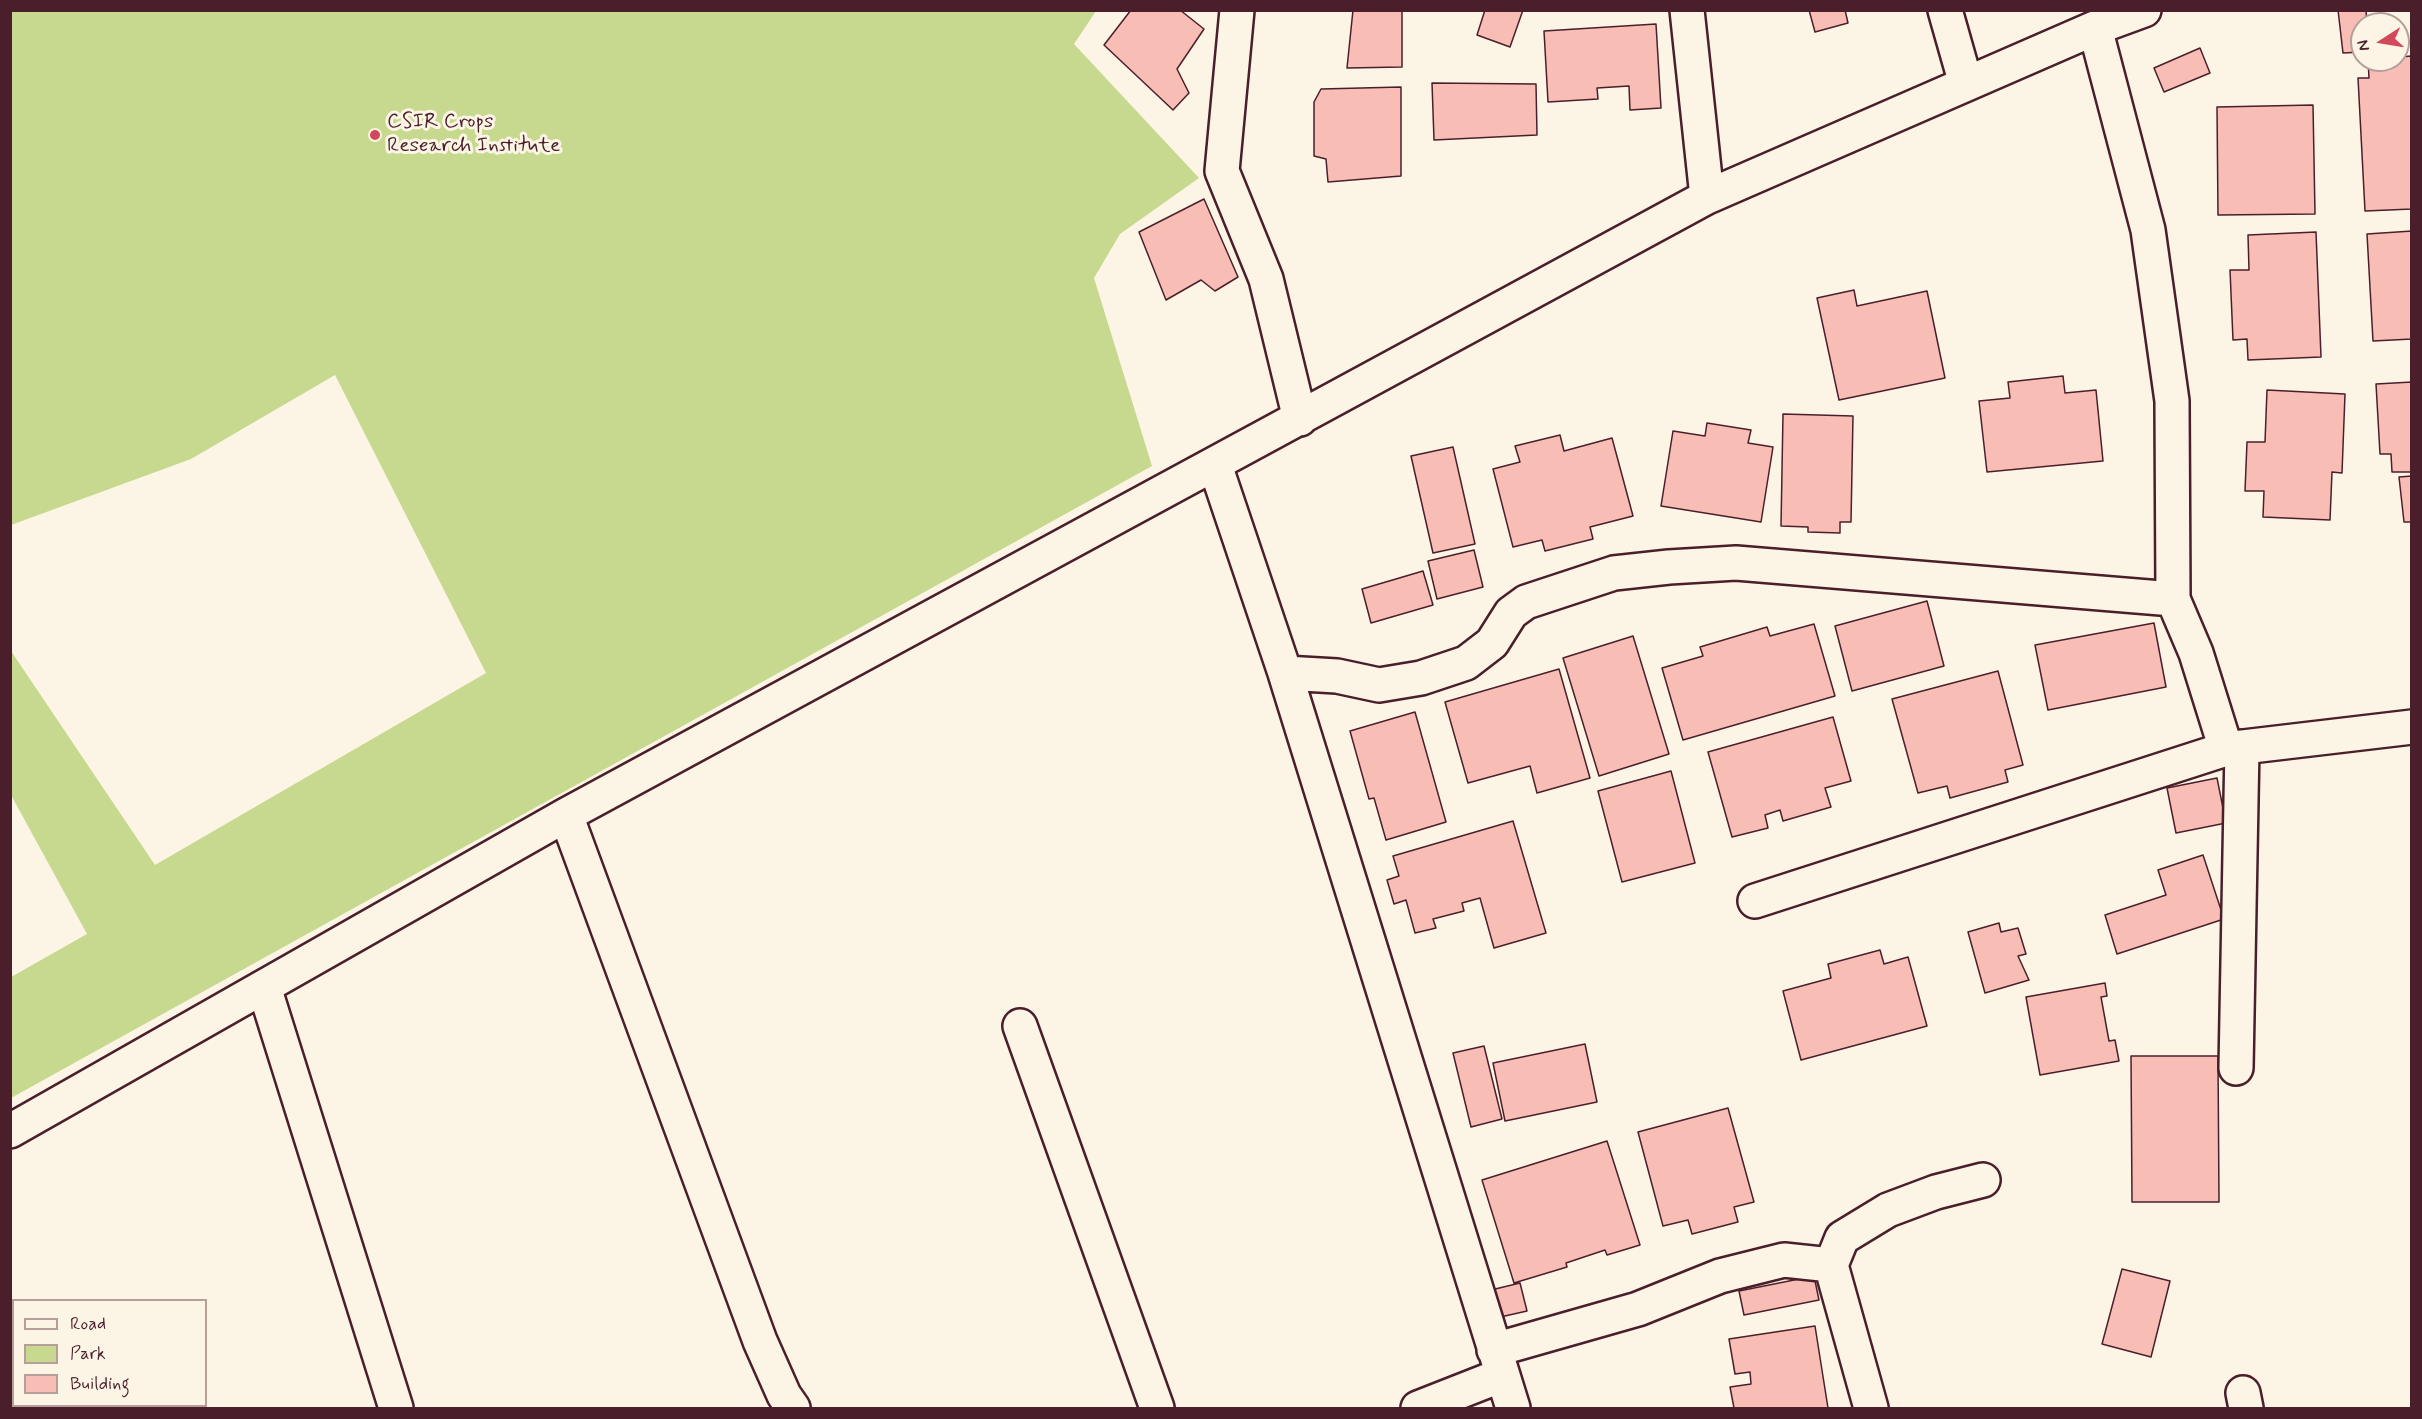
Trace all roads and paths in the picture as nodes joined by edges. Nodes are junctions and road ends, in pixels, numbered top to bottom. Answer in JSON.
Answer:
{"nodes":[{"id":1,"x":1237,"y":10,"type":"edge"},
{"id":2,"x":1687,"y":10,"type":"edge"},
{"id":3,"x":1945,"y":10,"type":"edge"},
{"id":4,"x":2144,"y":10,"type":"edge"},
{"id":5,"x":2095,"y":28,"type":"junction"},
{"id":6,"x":1966,"y":84,"type":"junction"},
{"id":7,"x":1707,"y":197,"type":"junction"},
{"id":8,"x":1300,"y":419,"type":"junction"},
{"id":9,"x":1215,"y":465,"type":"junction"},
{"id":10,"x":2173,"y":599,"type":"junction"},
{"id":11,"x":1285,"y":673,"type":"junction"},
{"id":12,"x":2412,"y":728,"type":"edge"},
{"id":13,"x":2234,"y":748,"type":"junction"},
{"id":14,"x":566,"y":815,"type":"junction"},
{"id":15,"x":1755,"y":901,"type":"dead end"},
{"id":16,"x":264,"y":987,"type":"junction"},
{"id":17,"x":1020,"y":1026,"type":"dead end"},
{"id":18,"x":2236,"y":1068,"type":"dead end"},
{"id":19,"x":10,"y":1131,"type":"edge"},
{"id":20,"x":1983,"y":1180,"type":"dead end"},
{"id":21,"x":1831,"y":1264,"type":"junction"},
{"id":22,"x":1498,"y":1362,"type":"junction"},
{"id":23,"x":396,"y":1408,"type":"edge"},
{"id":24,"x":793,"y":1408,"type":"edge"},
{"id":25,"x":1157,"y":1408,"type":"edge"},
{"id":26,"x":1418,"y":1408,"type":"edge"},
{"id":27,"x":1513,"y":1408,"type":"edge"},
{"id":28,"x":1871,"y":1408,"type":"edge"}],
"edges":[{"from":1,"to":8,"type":"street"},
{"from":2,"to":7,"type":"street"},
{"from":3,"to":6,"type":"street"},
{"from":4,"to":5,"type":"street"},
{"from":5,"to":6,"type":"street"},
{"from":5,"to":10,"type":"street"},
{"from":6,"to":7,"type":"street"},
{"from":7,"to":8,"type":"street"},
{"from":8,"to":9,"type":"street"},
{"from":9,"to":11,"type":"street"},
{"from":9,"to":14,"type":"street"},
{"from":10,"to":11,"type":"street"},
{"from":10,"to":13,"type":"street"},
{"from":11,"to":22,"type":"street"},
{"from":12,"to":13,"type":"street"},
{"from":13,"to":15,"type":"street"},
{"from":13,"to":18,"type":"street"},
{"from":14,"to":16,"type":"street"},
{"from":14,"to":24,"type":"street"},
{"from":16,"to":19,"type":"street"},
{"from":16,"to":23,"type":"street"},
{"from":17,"to":25,"type":"street"},
{"from":20,"to":21,"type":"street"},
{"from":21,"to":22,"type":"street"},
{"from":21,"to":28,"type":"street"},
{"from":22,"to":26,"type":"street"},
{"from":22,"to":27,"type":"street"}]}
